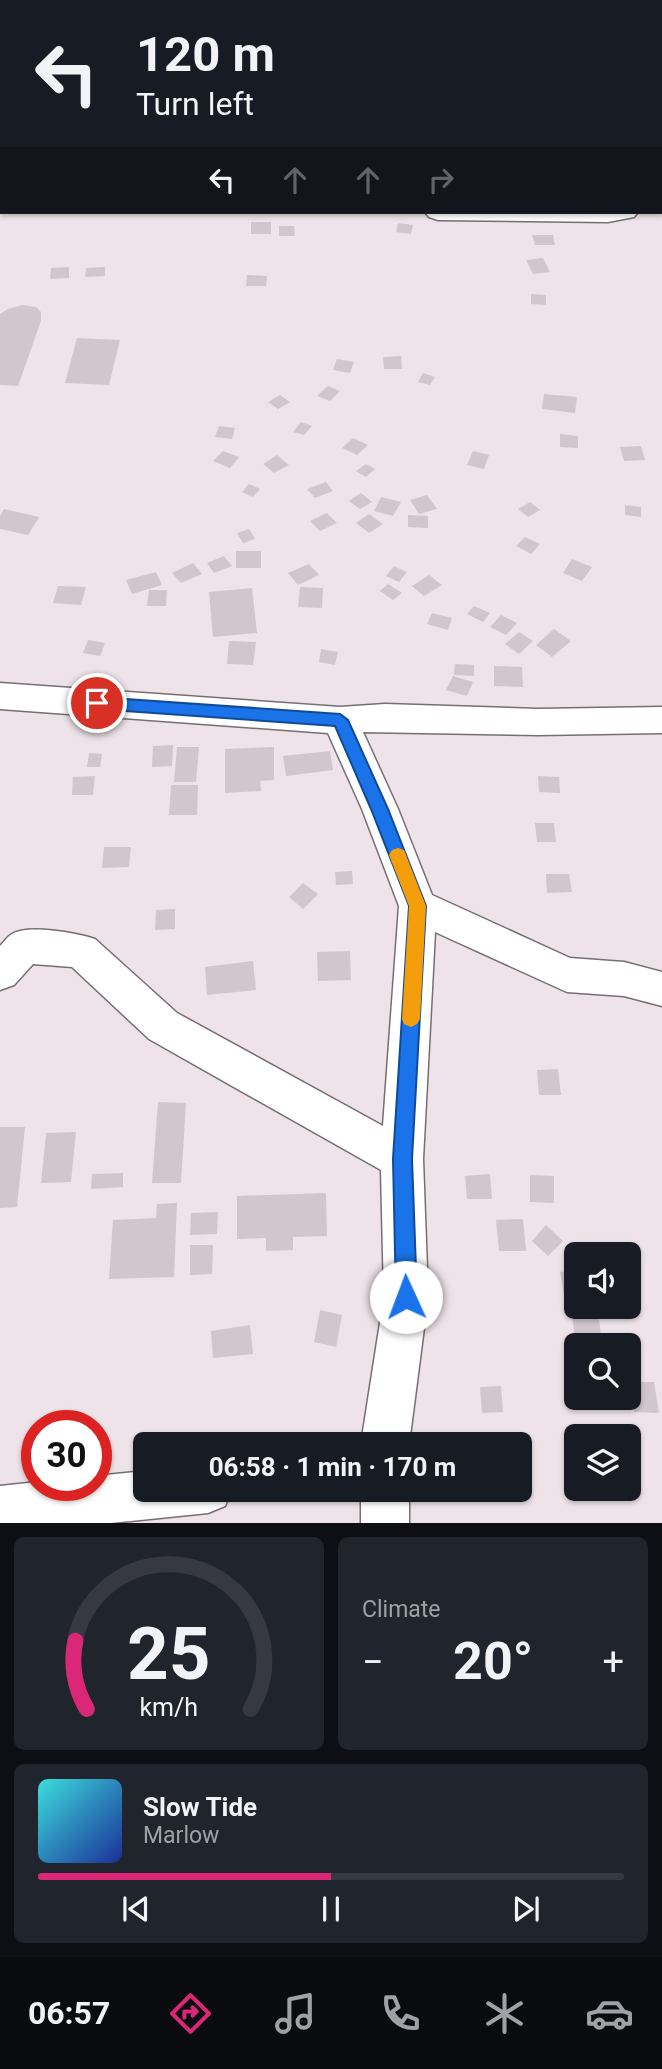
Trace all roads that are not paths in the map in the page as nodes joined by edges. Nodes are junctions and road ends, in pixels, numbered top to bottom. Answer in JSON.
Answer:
{"nodes":[{"id":1,"x":0,"y":696,"type":"edge"},
{"id":2,"x":340,"y":720,"type":"junction"},
{"id":3,"x":662,"y":720,"type":"edge"},
{"id":4,"x":418,"y":906,"type":"junction"},
{"id":5,"x":0,"y":973,"type":"edge"},
{"id":6,"x":662,"y":989,"type":"edge"},
{"id":7,"x":402,"y":1159,"type":"junction"},
{"id":8,"x":387,"y":1432,"type":"edge"},
{"id":9,"x":133,"y":1497,"type":"edge"},
{"id":10,"x":385,"y":1502,"type":"edge"},
{"id":11,"x":0,"y":1510,"type":"edge"},
{"id":12,"x":385,"y":1523,"type":"edge"}],
"edges":[{"from":1,"to":2,"type":"street"},
{"from":2,"to":3,"type":"street"},
{"from":2,"to":4,"type":"street"},
{"from":4,"to":6,"type":"street"},
{"from":4,"to":7,"type":"street"},
{"from":5,"to":7,"type":"street"},
{"from":7,"to":8,"type":"street"},
{"from":9,"to":11,"type":"street"},
{"from":10,"to":12,"type":"street"}]}
